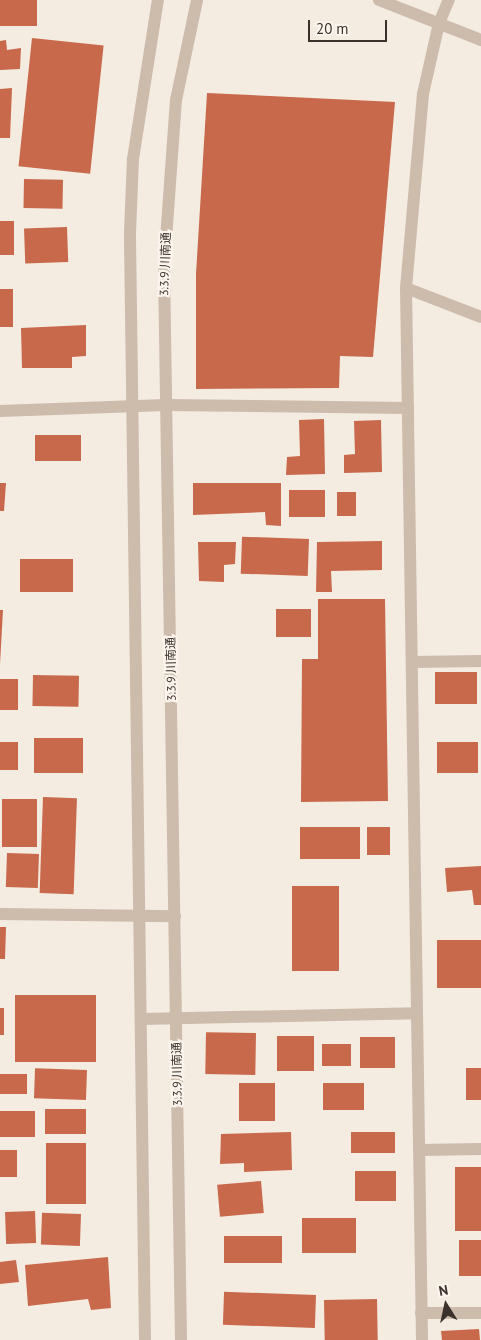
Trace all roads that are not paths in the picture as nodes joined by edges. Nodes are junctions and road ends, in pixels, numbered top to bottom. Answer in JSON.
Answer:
{"nodes":[{"id":1,"x":158,"y":0,"type":"edge"},
{"id":2,"x":197,"y":0,"type":"edge"},
{"id":3,"x":379,"y":0,"type":"edge"},
{"id":4,"x":449,"y":0,"type":"edge"},
{"id":5,"x":438,"y":24,"type":"junction"},
{"id":6,"x":481,"y":40,"type":"edge"},
{"id":7,"x":406,"y":288,"type":"junction"},
{"id":8,"x":481,"y":316,"type":"edge"},
{"id":9,"x":165,"y":405,"type":"junction"},
{"id":10,"x":132,"y":406,"type":"junction"},
{"id":11,"x":408,"y":408,"type":"junction"},
{"id":12,"x":0,"y":411,"type":"edge"},
{"id":13,"x":481,"y":660,"type":"edge"},
{"id":14,"x":412,"y":662,"type":"junction"},
{"id":15,"x":0,"y":914,"type":"edge"},
{"id":16,"x":175,"y":916,"type":"junction"},
{"id":17,"x":140,"y":917,"type":"junction"},
{"id":18,"x":417,"y":1013,"type":"junction"},
{"id":19,"x":176,"y":1018,"type":"junction"},
{"id":20,"x":141,"y":1019,"type":"junction"},
{"id":21,"x":481,"y":1149,"type":"edge"},
{"id":22,"x":419,"y":1150,"type":"junction"},
{"id":23,"x":421,"y":1313,"type":"junction"},
{"id":24,"x":481,"y":1314,"type":"edge"},
{"id":25,"x":146,"y":1340,"type":"edge"},
{"id":26,"x":180,"y":1340,"type":"edge"},
{"id":27,"x":422,"y":1340,"type":"edge"}],
"edges":[{"from":1,"to":10,"type":"street"},
{"from":2,"to":9,"type":"street","name":"3.3.9 川南通"},
{"from":3,"to":5,"type":"street"},
{"from":4,"to":5,"type":"street"},
{"from":5,"to":6,"type":"street"},
{"from":5,"to":7,"type":"street"},
{"from":7,"to":8,"type":"street"},
{"from":7,"to":11,"type":"street"},
{"from":9,"to":10,"type":"street"},
{"from":9,"to":11,"type":"street"},
{"from":9,"to":16,"type":"street","name":"3.3.9 川南通"},
{"from":10,"to":12,"type":"street"},
{"from":10,"to":17,"type":"street"},
{"from":11,"to":14,"type":"street"},
{"from":13,"to":14,"type":"street"},
{"from":14,"to":18,"type":"street"},
{"from":15,"to":17,"type":"street"},
{"from":16,"to":17,"type":"street"},
{"from":16,"to":19,"type":"street","name":"3.3.9 川南通"},
{"from":17,"to":20,"type":"street"},
{"from":18,"to":19,"type":"street"},
{"from":18,"to":22,"type":"street"},
{"from":19,"to":20,"type":"street"},
{"from":19,"to":26,"type":"street","name":"3.3.9 川南通"},
{"from":20,"to":25,"type":"street"},
{"from":21,"to":22,"type":"street"},
{"from":22,"to":23,"type":"street"},
{"from":23,"to":24,"type":"street"},
{"from":23,"to":27,"type":"street"}]}
